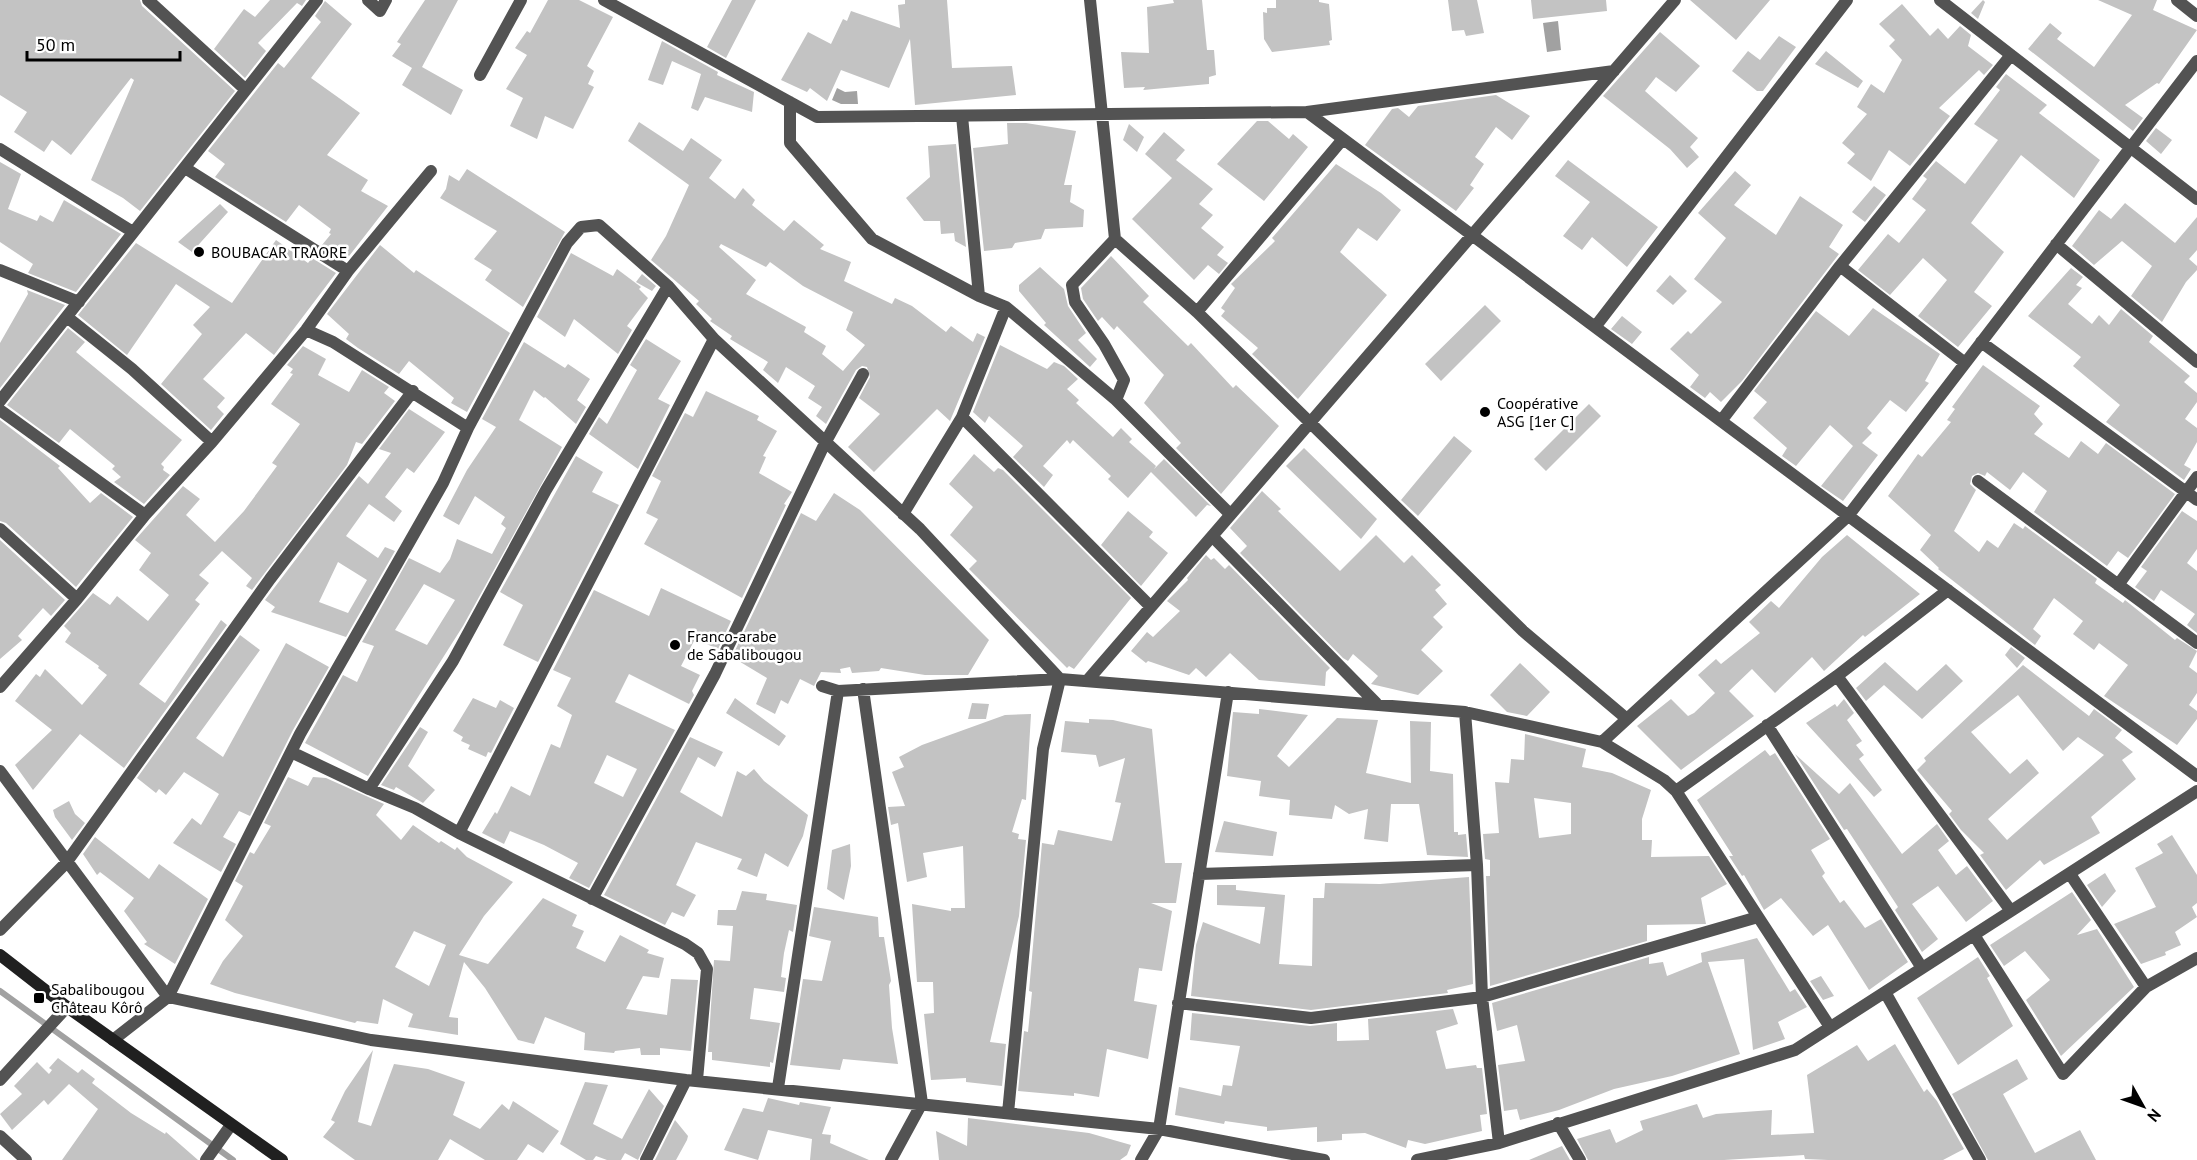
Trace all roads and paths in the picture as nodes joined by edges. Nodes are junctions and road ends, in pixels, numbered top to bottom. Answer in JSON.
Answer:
{"nodes":[{"id":1,"x":148,"y":0,"type":"edge"},
{"id":2,"x":317,"y":0,"type":"edge"},
{"id":3,"x":368,"y":0,"type":"edge"},
{"id":4,"x":386,"y":0,"type":"edge"},
{"id":5,"x":521,"y":0,"type":"edge"},
{"id":6,"x":604,"y":0,"type":"edge"},
{"id":7,"x":1090,"y":0,"type":"edge"},
{"id":8,"x":1675,"y":0,"type":"edge"},
{"id":9,"x":1847,"y":0,"type":"edge"},
{"id":10,"x":1940,"y":0,"type":"edge"},
{"id":11,"x":2177,"y":0,"type":"edge"},
{"id":12,"x":2197,"y":16,"type":"edge"},
{"id":13,"x":2011,"y":55,"type":"junction"},
{"id":14,"x":2197,"y":61,"type":"edge"},
{"id":15,"x":1614,"y":70,"type":"junction"},
{"id":16,"x":480,"y":75,"type":"dead end"},
{"id":17,"x":246,"y":90,"type":"junction"},
{"id":18,"x":790,"y":102,"type":"junction"},
{"id":19,"x":1307,"y":112,"type":"junction"},
{"id":20,"x":1102,"y":114,"type":"junction"},
{"id":21,"x":962,"y":116,"type":"junction"},
{"id":22,"x":1343,"y":139,"type":"junction"},
{"id":23,"x":2130,"y":148,"type":"junction"},
{"id":24,"x":0,"y":149,"type":"edge"},
{"id":25,"x":185,"y":168,"type":"junction"},
{"id":26,"x":431,"y":171,"type":"dead end"},
{"id":27,"x":2197,"y":199,"type":"edge"},
{"id":28,"x":133,"y":232,"type":"junction"},
{"id":29,"x":1471,"y":234,"type":"junction"},
{"id":30,"x":1115,"y":239,"type":"junction"},
{"id":31,"x":2056,"y":244,"type":"junction"},
{"id":32,"x":1840,"y":266,"type":"junction"},
{"id":33,"x":0,"y":270,"type":"edge"},
{"id":34,"x":348,"y":271,"type":"junction"},
{"id":35,"x":668,"y":286,"type":"junction"},
{"id":36,"x":979,"y":296,"type":"junction"},
{"id":37,"x":79,"y":302,"type":"junction"},
{"id":38,"x":1006,"y":307,"type":"junction"},
{"id":39,"x":1197,"y":312,"type":"junction"},
{"id":40,"x":67,"y":317,"type":"junction"},
{"id":41,"x":1595,"y":327,"type":"junction"},
{"id":42,"x":306,"y":330,"type":"junction"},
{"id":43,"x":714,"y":339,"type":"junction"},
{"id":44,"x":1981,"y":342,"type":"junction"},
{"id":45,"x":2197,"y":362,"type":"edge"},
{"id":46,"x":1965,"y":363,"type":"junction"},
{"id":47,"x":863,"y":374,"type":"dead end"},
{"id":48,"x":413,"y":391,"type":"junction"},
{"id":49,"x":0,"y":400,"type":"edge"},
{"id":50,"x":1116,"y":400,"type":"junction"},
{"id":51,"x":0,"y":410,"type":"edge"},
{"id":52,"x":962,"y":417,"type":"junction"},
{"id":53,"x":1721,"y":421,"type":"junction"},
{"id":54,"x":1309,"y":423,"type":"junction"},
{"id":55,"x":468,"y":428,"type":"junction"},
{"id":56,"x":212,"y":442,"type":"junction"},
{"id":57,"x":825,"y":443,"type":"junction"},
{"id":58,"x":2197,"y":477,"type":"edge"},
{"id":59,"x":1978,"y":481,"type":"dead end"},
{"id":60,"x":2185,"y":491,"type":"junction"},
{"id":61,"x":2197,"y":500,"type":"edge"},
{"id":62,"x":903,"y":514,"type":"junction"},
{"id":63,"x":1230,"y":514,"type":"junction"},
{"id":64,"x":145,"y":515,"type":"junction"},
{"id":65,"x":1848,"y":516,"type":"junction"},
{"id":66,"x":0,"y":529,"type":"edge"},
{"id":67,"x":1212,"y":536,"type":"junction"},
{"id":68,"x":2118,"y":585,"type":"junction"},
{"id":69,"x":1948,"y":590,"type":"junction"},
{"id":70,"x":77,"y":599,"type":"junction"},
{"id":71,"x":1151,"y":607,"type":"junction"},
{"id":72,"x":2197,"y":643,"type":"edge"},
{"id":73,"x":1837,"y":676,"type":"junction"},
{"id":74,"x":1060,"y":679,"type":"junction"},
{"id":75,"x":1087,"y":681,"type":"junction"},
{"id":76,"x":822,"y":686,"type":"dead end"},
{"id":77,"x":0,"y":687,"type":"edge"},
{"id":78,"x":864,"y":689,"type":"junction"},
{"id":79,"x":838,"y":691,"type":"junction"},
{"id":80,"x":1228,"y":692,"type":"junction"},
{"id":81,"x":1376,"y":703,"type":"junction"},
{"id":82,"x":1465,"y":712,"type":"junction"},
{"id":83,"x":1627,"y":719,"type":"junction"},
{"id":84,"x":1767,"y":725,"type":"junction"},
{"id":85,"x":1602,"y":742,"type":"junction"},
{"id":86,"x":291,"y":752,"type":"junction"},
{"id":87,"x":0,"y":771,"type":"edge"},
{"id":88,"x":2197,"y":776,"type":"edge"},
{"id":89,"x":369,"y":789,"type":"junction"},
{"id":90,"x":1676,"y":791,"type":"junction"},
{"id":91,"x":2197,"y":791,"type":"edge"},
{"id":92,"x":459,"y":833,"type":"junction"},
{"id":93,"x":66,"y":863,"type":"junction"},
{"id":94,"x":1477,"y":865,"type":"junction"},
{"id":95,"x":1199,"y":874,"type":"junction"},
{"id":96,"x":2070,"y":874,"type":"junction"},
{"id":97,"x":592,"y":899,"type":"junction"},
{"id":98,"x":2011,"y":911,"type":"junction"},
{"id":99,"x":1758,"y":917,"type":"junction"},
{"id":100,"x":0,"y":930,"type":"edge"},
{"id":101,"x":1974,"y":935,"type":"junction"},
{"id":102,"x":0,"y":955,"type":"edge"},
{"id":103,"x":2197,"y":958,"type":"edge"},
{"id":104,"x":1922,"y":968,"type":"junction"},
{"id":105,"x":2146,"y":987,"type":"junction"},
{"id":106,"x":1885,"y":992,"type":"junction"},
{"id":107,"x":168,"y":997,"type":"junction"},
{"id":108,"x":1482,"y":997,"type":"junction"},
{"id":109,"x":1178,"y":1003,"type":"junction"},
{"id":110,"x":67,"y":1007,"type":"junction"},
{"id":111,"x":1830,"y":1027,"type":"junction"},
{"id":112,"x":112,"y":1040,"type":"junction"},
{"id":113,"x":0,"y":1080,"type":"edge"},
{"id":114,"x":692,"y":1080,"type":"junction"},
{"id":115,"x":778,"y":1088,"type":"junction"},
{"id":116,"x":921,"y":1103,"type":"junction"},
{"id":117,"x":1008,"y":1113,"type":"junction"},
{"id":118,"x":1558,"y":1123,"type":"junction"},
{"id":119,"x":231,"y":1125,"type":"junction"},
{"id":120,"x":1159,"y":1129,"type":"junction"},
{"id":121,"x":0,"y":1136,"type":"edge"},
{"id":122,"x":1499,"y":1143,"type":"junction"},
{"id":123,"x":26,"y":1160,"type":"edge"},
{"id":124,"x":206,"y":1160,"type":"edge"},
{"id":125,"x":282,"y":1160,"type":"edge"},
{"id":126,"x":646,"y":1160,"type":"edge"},
{"id":127,"x":891,"y":1160,"type":"edge"},
{"id":128,"x":1141,"y":1160,"type":"edge"},
{"id":129,"x":1324,"y":1160,"type":"edge"},
{"id":130,"x":1417,"y":1160,"type":"edge"},
{"id":131,"x":1580,"y":1160,"type":"edge"},
{"id":132,"x":1980,"y":1160,"type":"edge"}],
"edges":[{"from":1,"to":17,"type":"street"},
{"from":2,"to":17,"type":"street"},
{"from":3,"to":4,"type":"street"},
{"from":5,"to":16,"type":"street"},
{"from":6,"to":18,"type":"street"},
{"from":7,"to":20,"type":"street"},
{"from":8,"to":15,"type":"street"},
{"from":9,"to":41,"type":"street"},
{"from":10,"to":13,"type":"street"},
{"from":11,"to":12,"type":"street"},
{"from":13,"to":23,"type":"street"},
{"from":13,"to":32,"type":"street"},
{"from":14,"to":23,"type":"street"},
{"from":15,"to":19,"type":"street"},
{"from":15,"to":29,"type":"street"},
{"from":17,"to":25,"type":"street"},
{"from":18,"to":21,"type":"street"},
{"from":18,"to":36,"type":"street"},
{"from":19,"to":20,"type":"street"},
{"from":19,"to":22,"type":"street"},
{"from":20,"to":21,"type":"street"},
{"from":20,"to":30,"type":"street"},
{"from":21,"to":36,"type":"street"},
{"from":22,"to":29,"type":"street"},
{"from":22,"to":39,"type":"street"},
{"from":23,"to":27,"type":"street"},
{"from":23,"to":31,"type":"street"},
{"from":24,"to":28,"type":"street"},
{"from":25,"to":28,"type":"street"},
{"from":25,"to":34,"type":"street"},
{"from":26,"to":34,"type":"street"},
{"from":28,"to":37,"type":"street"},
{"from":29,"to":41,"type":"street"},
{"from":29,"to":54,"type":"street"},
{"from":30,"to":39,"type":"street"},
{"from":30,"to":50,"type":"street"},
{"from":31,"to":44,"type":"street"},
{"from":31,"to":45,"type":"street"},
{"from":32,"to":46,"type":"street"},
{"from":32,"to":53,"type":"street"},
{"from":33,"to":37,"type":"street"},
{"from":34,"to":42,"type":"street"},
{"from":35,"to":43,"type":"street"},
{"from":35,"to":55,"type":"street"},
{"from":35,"to":89,"type":"street"},
{"from":36,"to":38,"type":"street"},
{"from":37,"to":40,"type":"street"},
{"from":38,"to":50,"type":"street"},
{"from":38,"to":52,"type":"street"},
{"from":39,"to":54,"type":"street"},
{"from":40,"to":49,"type":"street"},
{"from":40,"to":56,"type":"street"},
{"from":41,"to":53,"type":"street"},
{"from":42,"to":48,"type":"street"},
{"from":42,"to":56,"type":"street"},
{"from":43,"to":57,"type":"street"},
{"from":43,"to":92,"type":"street"},
{"from":44,"to":46,"type":"street"},
{"from":44,"to":60,"type":"street"},
{"from":46,"to":65,"type":"street"},
{"from":47,"to":57,"type":"street"},
{"from":48,"to":55,"type":"street"},
{"from":48,"to":93,"type":"street"},
{"from":50,"to":63,"type":"street"},
{"from":51,"to":64,"type":"street"},
{"from":52,"to":62,"type":"street"},
{"from":52,"to":71,"type":"street"},
{"from":53,"to":65,"type":"street"},
{"from":54,"to":63,"type":"street"},
{"from":54,"to":83,"type":"street"},
{"from":55,"to":86,"type":"street"},
{"from":56,"to":64,"type":"street"},
{"from":57,"to":62,"type":"street"},
{"from":57,"to":97,"type":"street"},
{"from":58,"to":60,"type":"street"},
{"from":59,"to":68,"type":"street"},
{"from":60,"to":61,"type":"street"},
{"from":60,"to":68,"type":"street"},
{"from":62,"to":74,"type":"street"},
{"from":63,"to":67,"type":"street"},
{"from":64,"to":70,"type":"street"},
{"from":65,"to":69,"type":"street"},
{"from":65,"to":83,"type":"street"},
{"from":66,"to":70,"type":"street"},
{"from":67,"to":71,"type":"street"},
{"from":67,"to":81,"type":"street"},
{"from":68,"to":72,"type":"street"},
{"from":69,"to":73,"type":"street"},
{"from":69,"to":88,"type":"street"},
{"from":70,"to":77,"type":"street"},
{"from":71,"to":75,"type":"street"},
{"from":73,"to":84,"type":"street"},
{"from":73,"to":98,"type":"street"},
{"from":74,"to":75,"type":"street"},
{"from":74,"to":78,"type":"street"},
{"from":74,"to":117,"type":"street"},
{"from":75,"to":80,"type":"street"},
{"from":76,"to":79,"type":"street"},
{"from":78,"to":79,"type":"street"},
{"from":78,"to":116,"type":"street"},
{"from":79,"to":115,"type":"street"},
{"from":80,"to":81,"type":"street"},
{"from":80,"to":95,"type":"street"},
{"from":81,"to":82,"type":"street"},
{"from":82,"to":85,"type":"street"},
{"from":82,"to":94,"type":"street"},
{"from":83,"to":85,"type":"street"},
{"from":84,"to":90,"type":"street"},
{"from":84,"to":104,"type":"street"},
{"from":85,"to":90,"type":"street"},
{"from":86,"to":89,"type":"street"},
{"from":86,"to":107,"type":"street"},
{"from":87,"to":93,"type":"street"},
{"from":89,"to":92,"type":"street"},
{"from":90,"to":99,"type":"street"},
{"from":91,"to":96,"type":"street"},
{"from":92,"to":97,"type":"street"},
{"from":93,"to":100,"type":"street"},
{"from":93,"to":107,"type":"street"},
{"from":94,"to":95,"type":"street"},
{"from":94,"to":108,"type":"street"},
{"from":95,"to":109,"type":"street"},
{"from":96,"to":98,"type":"street"},
{"from":96,"to":105,"type":"street"},
{"from":97,"to":114,"type":"street"},
{"from":98,"to":101,"type":"street"},
{"from":99,"to":108,"type":"street"},
{"from":99,"to":111,"type":"street"},
{"from":101,"to":104,"type":"street"},
{"from":101,"to":105,"type":"street"},
{"from":102,"to":110,"type":"main road"},
{"from":103,"to":105,"type":"street"},
{"from":104,"to":106,"type":"street"},
{"from":106,"to":111,"type":"street"},
{"from":106,"to":132,"type":"street"},
{"from":107,"to":112,"type":"street"},
{"from":107,"to":114,"type":"street"},
{"from":108,"to":109,"type":"street"},
{"from":108,"to":122,"type":"street"},
{"from":109,"to":120,"type":"street"},
{"from":110,"to":112,"type":"main road"},
{"from":110,"to":113,"type":"street"},
{"from":111,"to":118,"type":"street"},
{"from":112,"to":119,"type":"main road"},
{"from":114,"to":115,"type":"street"},
{"from":114,"to":126,"type":"street"},
{"from":115,"to":116,"type":"street"},
{"from":116,"to":117,"type":"street"},
{"from":116,"to":127,"type":"street"},
{"from":117,"to":120,"type":"street"},
{"from":118,"to":122,"type":"street"},
{"from":118,"to":131,"type":"street"},
{"from":119,"to":124,"type":"street"},
{"from":119,"to":125,"type":"main road"},
{"from":120,"to":128,"type":"street"},
{"from":120,"to":129,"type":"street"},
{"from":121,"to":123,"type":"street"},
{"from":122,"to":130,"type":"street"}]}
